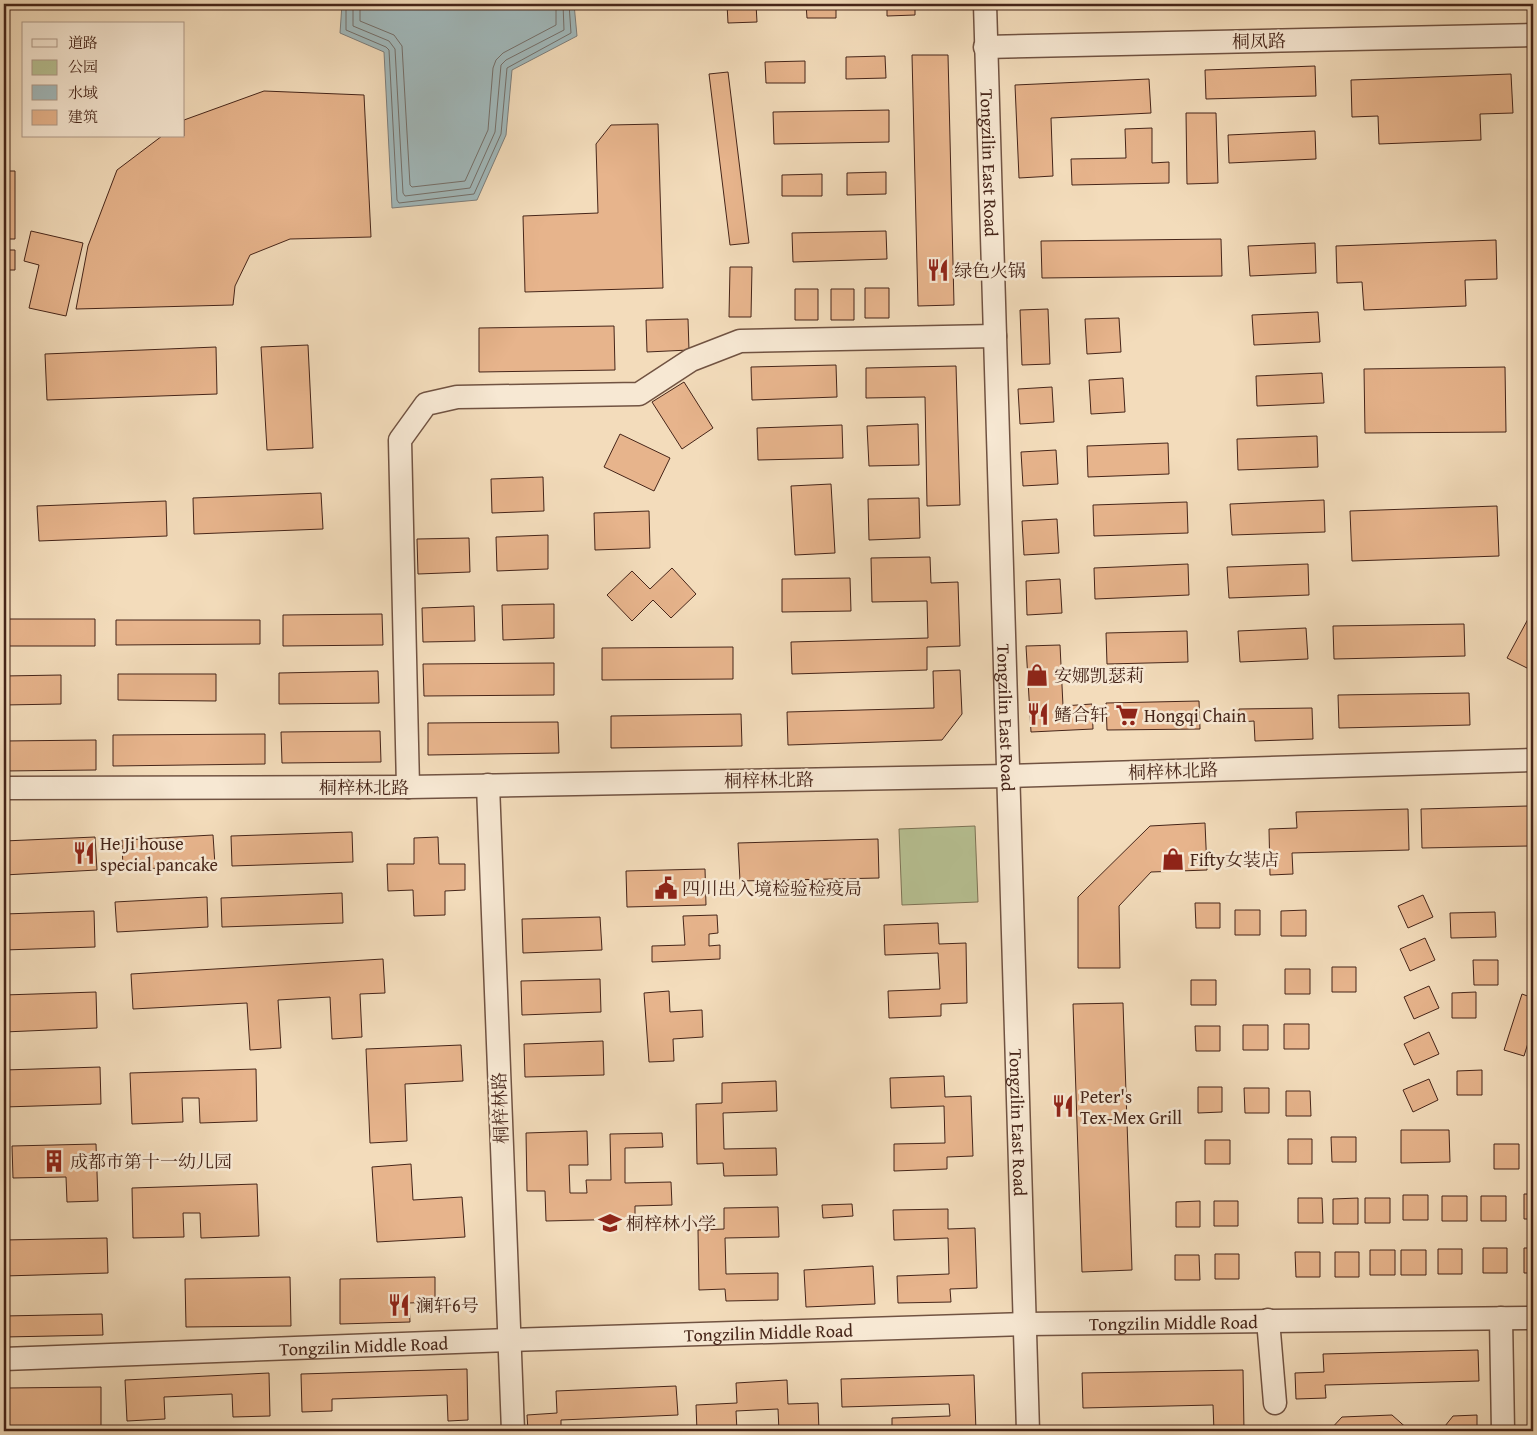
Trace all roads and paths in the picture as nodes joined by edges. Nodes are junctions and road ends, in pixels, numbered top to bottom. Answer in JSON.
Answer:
{"nodes":[{"id":1,"x":985,"y":4,"type":"edge"},
{"id":2,"x":1533,"y":35,"type":"edge"},
{"id":3,"x":986,"y":47,"type":"junction"},
{"id":4,"x":995,"y":336,"type":"junction"},
{"id":5,"x":1533,"y":760,"type":"edge"},
{"id":6,"x":1008,"y":776,"type":"junction"},
{"id":7,"x":488,"y":785,"type":"junction"},
{"id":8,"x":408,"y":787,"type":"junction"},
{"id":9,"x":4,"y":788,"type":"edge"},
{"id":10,"x":1501,"y":1318,"type":"junction"},
{"id":11,"x":1533,"y":1318,"type":"edge"},
{"id":12,"x":1268,"y":1320,"type":"junction"},
{"id":13,"x":1026,"y":1324,"type":"junction"},
{"id":14,"x":509,"y":1340,"type":"junction"},
{"id":15,"x":4,"y":1359,"type":"edge"},
{"id":16,"x":1275,"y":1403,"type":"dead end"},
{"id":17,"x":513,"y":1431,"type":"edge"},
{"id":18,"x":1028,"y":1431,"type":"edge"},
{"id":19,"x":1503,"y":1431,"type":"edge"}],
"edges":[{"from":1,"to":3,"type":"street","name":"Tongzilin East Road"},
{"from":2,"to":3,"type":"street","name":"桐凤路"},
{"from":3,"to":4,"type":"street","name":"Tongzilin East Road"},
{"from":4,"to":6,"type":"street","name":"Tongzilin East Road"},
{"from":4,"to":8,"type":"street"},
{"from":5,"to":6,"type":"street","name":"桐梓林北路"},
{"from":6,"to":7,"type":"street","name":"桐梓林北路"},
{"from":6,"to":13,"type":"street","name":"Tongzilin East Road"},
{"from":7,"to":8,"type":"street","name":"桐梓林北路"},
{"from":7,"to":14,"type":"street","name":"桐梓林路"},
{"from":8,"to":9,"type":"street","name":"桐梓林北路"},
{"from":10,"to":11,"type":"street","name":"Tongzilin Middle Road"},
{"from":10,"to":12,"type":"street","name":"Tongzilin Middle Road"},
{"from":10,"to":19,"type":"street"},
{"from":12,"to":13,"type":"street","name":"Tongzilin Middle Road"},
{"from":12,"to":16,"type":"street"},
{"from":13,"to":14,"type":"street","name":"Tongzilin Middle Road"},
{"from":13,"to":18,"type":"street","name":"Tongzilin East Road"},
{"from":14,"to":15,"type":"street","name":"Tongzilin Middle Road"},
{"from":14,"to":17,"type":"street","name":"桐梓林路"}]}
